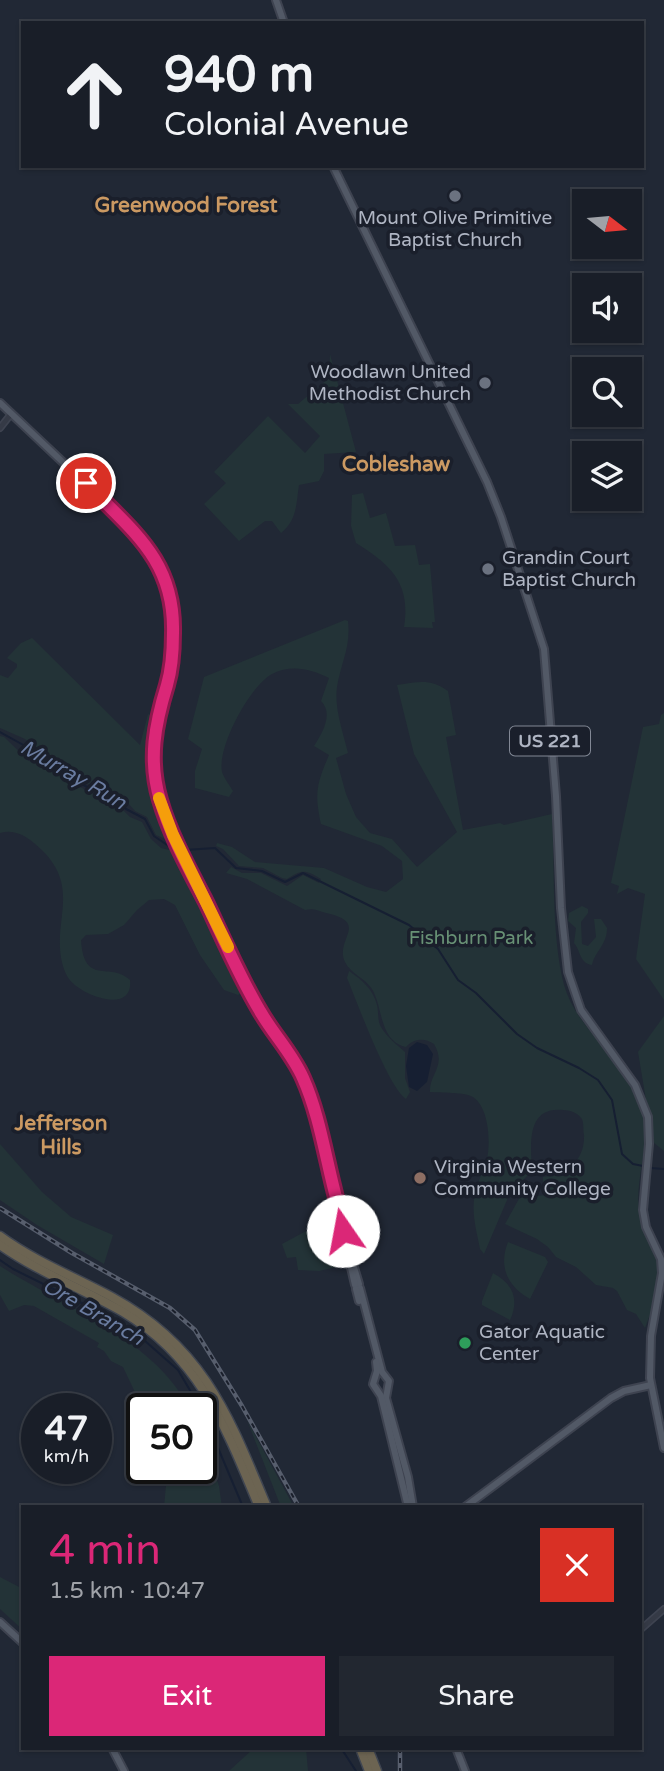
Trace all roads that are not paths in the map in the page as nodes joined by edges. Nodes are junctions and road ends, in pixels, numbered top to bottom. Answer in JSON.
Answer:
{"nodes":[{"id":1,"x":276,"y":0,"type":"edge"},
{"id":2,"x":283,"y":21,"type":"edge"},
{"id":3,"x":335,"y":168,"type":"edge"},
{"id":4,"x":0,"y":403,"type":"edge"},
{"id":5,"x":11,"y":414,"type":"junction"},
{"id":6,"x":0,"y":428,"type":"edge"},
{"id":7,"x":338,"y":1213,"type":"junction"},
{"id":8,"x":339,"y":1224,"type":"junction"},
{"id":9,"x":0,"y":1236,"type":"edge"},
{"id":10,"x":0,"y":1245,"type":"edge"},
{"id":11,"x":380,"y":1376,"type":"junction"},
{"id":12,"x":650,"y":1385,"type":"junction"},
{"id":13,"x":383,"y":1389,"type":"junction"},
{"id":14,"x":664,"y":1448,"type":"edge"},
{"id":15,"x":258,"y":1505,"type":"edge"},
{"id":16,"x":266,"y":1505,"type":"edge"},
{"id":17,"x":408,"y":1505,"type":"edge"},
{"id":18,"x":468,"y":1505,"type":"edge"},
{"id":19,"x":664,"y":1609,"type":"edge"},
{"id":20,"x":0,"y":1622,"type":"edge"},
{"id":21,"x":642,"y":1627,"type":"edge"},
{"id":22,"x":21,"y":1641,"type":"edge"},
{"id":23,"x":113,"y":1750,"type":"edge"},
{"id":24,"x":360,"y":1750,"type":"edge"},
{"id":25,"x":369,"y":1750,"type":"edge"},
{"id":26,"x":457,"y":1750,"type":"edge"},
{"id":27,"x":124,"y":1771,"type":"edge"},
{"id":28,"x":369,"y":1771,"type":"edge"},
{"id":29,"x":377,"y":1771,"type":"edge"},
{"id":30,"x":465,"y":1771,"type":"edge"}],
"edges":[{"from":1,"to":2,"type":"main road"},
{"from":3,"to":12,"type":"main road","number":"US 221"},
{"from":4,"to":5,"type":"main road"},
{"from":5,"to":6,"type":"street"},
{"from":5,"to":7,"type":"main road"},
{"from":7,"to":8,"type":"main road"},
{"from":7,"to":8,"type":"main road"},
{"from":8,"to":11,"type":"main road"},
{"from":9,"to":16,"type":"highway"},
{"from":10,"to":15,"type":"highway"},
{"from":11,"to":13,"type":"main road"},
{"from":11,"to":13,"type":"main road"},
{"from":12,"to":14,"type":"main road","number":"US 221"},
{"from":12,"to":18,"type":"main road"},
{"from":13,"to":17,"type":"main road"},
{"from":19,"to":21,"type":"street"},
{"from":20,"to":22,"type":"main road"},
{"from":23,"to":27,"type":"main road"},
{"from":24,"to":28,"type":"highway"},
{"from":25,"to":29,"type":"highway"},
{"from":26,"to":30,"type":"main road"}]}
